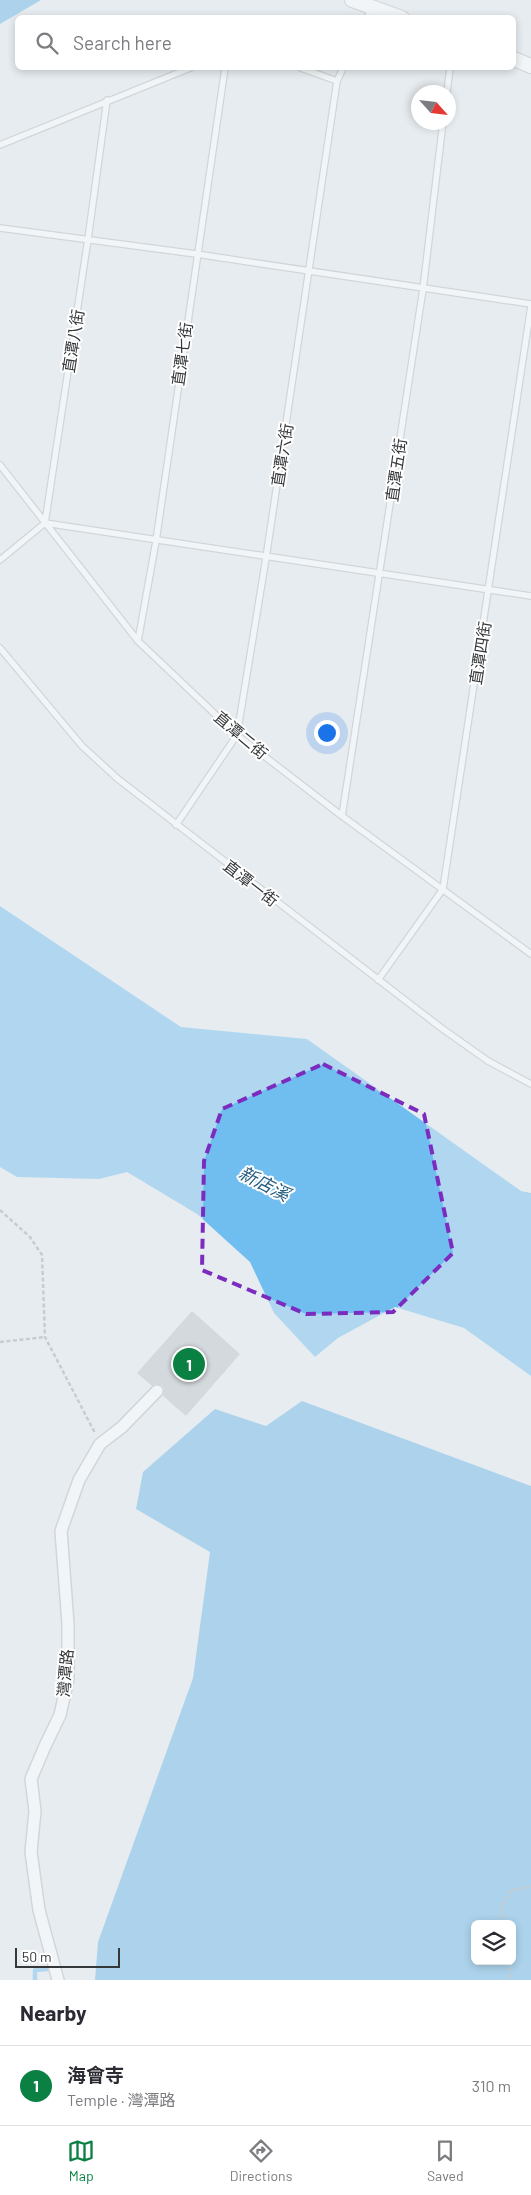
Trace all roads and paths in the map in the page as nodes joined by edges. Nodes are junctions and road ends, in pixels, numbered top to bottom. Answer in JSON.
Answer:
{"nodes":[{"id":1,"x":352,"y":0,"type":"edge"},
{"id":2,"x":369,"y":12,"type":"edge"},
{"id":3,"x":386,"y":15,"type":"edge"},
{"id":4,"x":516,"y":60,"type":"edge"},
{"id":5,"x":531,"y":66,"type":"edge"},
{"id":6,"x":185,"y":70,"type":"edge"},
{"id":7,"x":225,"y":70,"type":"edge"},
{"id":8,"x":307,"y":70,"type":"edge"},
{"id":9,"x":342,"y":70,"type":"edge"},
{"id":10,"x":450,"y":70,"type":"edge"},
{"id":11,"x":337,"y":81,"type":"junction"},
{"id":12,"x":448,"y":85,"type":"edge"},
{"id":13,"x":107,"y":100,"type":"junction"},
{"id":14,"x":442,"y":130,"type":"edge"},
{"id":15,"x":0,"y":145,"type":"edge"},
{"id":16,"x":0,"y":228,"type":"edge"},
{"id":17,"x":88,"y":239,"type":"junction"},
{"id":18,"x":196,"y":254,"type":"junction"},
{"id":19,"x":309,"y":270,"type":"junction"},
{"id":20,"x":423,"y":289,"type":"junction"},
{"id":21,"x":531,"y":305,"type":"edge"},
{"id":22,"x":0,"y":464,"type":"edge"},
{"id":23,"x":45,"y":523,"type":"junction"},
{"id":24,"x":156,"y":541,"type":"junction"},
{"id":25,"x":266,"y":558,"type":"junction"},
{"id":26,"x":0,"y":560,"type":"edge"},
{"id":27,"x":380,"y":575,"type":"junction"},
{"id":28,"x":489,"y":591,"type":"junction"},
{"id":29,"x":531,"y":596,"type":"edge"},
{"id":30,"x":138,"y":641,"type":"junction"},
{"id":31,"x":0,"y":648,"type":"edge"},
{"id":32,"x":237,"y":735,"type":"junction"},
{"id":33,"x":342,"y":816,"type":"junction"},
{"id":34,"x":176,"y":825,"type":"junction"},
{"id":35,"x":443,"y":889,"type":"junction"},
{"id":36,"x":531,"y":954,"type":"edge"},
{"id":37,"x":378,"y":980,"type":"junction"},
{"id":38,"x":531,"y":1084,"type":"edge"},
{"id":39,"x":0,"y":1210,"type":"edge"},
{"id":40,"x":45,"y":1337,"type":"junction"},
{"id":41,"x":0,"y":1342,"type":"edge"},
{"id":42,"x":157,"y":1391,"type":"dead end"},
{"id":43,"x":100,"y":1444,"type":"junction"},
{"id":44,"x":531,"y":1887,"type":"edge"},
{"id":45,"x":503,"y":1920,"type":"edge"},
{"id":46,"x":510,"y":1965,"type":"edge"},
{"id":47,"x":58,"y":1980,"type":"edge"},
{"id":48,"x":510,"y":1980,"type":"edge"}],
"edges":[{"from":1,"to":2,"type":"street"},
{"from":2,"to":3,"type":"street"},
{"from":4,"to":5,"type":"street"},
{"from":6,"to":13,"type":"lane"},
{"from":7,"to":18,"type":"lane","name":"直潭七街"},
{"from":8,"to":11,"type":"lane"},
{"from":9,"to":11,"type":"lane","name":"直潭六街"},
{"from":10,"to":12,"type":"lane"},
{"from":11,"to":19,"type":"lane","name":"直潭六街"},
{"from":13,"to":15,"type":"lane"},
{"from":13,"to":17,"type":"lane","name":"直潭八街"},
{"from":14,"to":20,"type":"lane","name":"直潭五街"},
{"from":16,"to":17,"type":"lane"},
{"from":17,"to":18,"type":"lane"},
{"from":17,"to":23,"type":"lane","name":"直潭八街"},
{"from":18,"to":19,"type":"lane"},
{"from":18,"to":24,"type":"lane","name":"直潭七街"},
{"from":19,"to":20,"type":"lane"},
{"from":19,"to":25,"type":"lane","name":"直潭六街"},
{"from":20,"to":21,"type":"lane"},
{"from":20,"to":27,"type":"lane","name":"直潭五街"},
{"from":21,"to":28,"type":"lane","name":"直潭四街"},
{"from":22,"to":23,"type":"lane","name":"直潭二街"},
{"from":23,"to":24,"type":"lane"},
{"from":23,"to":26,"type":"lane"},
{"from":23,"to":30,"type":"lane","name":"直潭二街"},
{"from":24,"to":25,"type":"lane"},
{"from":24,"to":30,"type":"lane","name":"直潭七街"},
{"from":25,"to":27,"type":"lane"},
{"from":25,"to":32,"type":"lane","name":"直潭六街"},
{"from":27,"to":28,"type":"lane"},
{"from":27,"to":33,"type":"lane","name":"直潭五街"},
{"from":28,"to":29,"type":"lane"},
{"from":28,"to":35,"type":"lane","name":"直潭四街"},
{"from":30,"to":32,"type":"lane","name":"直潭二街"},
{"from":31,"to":34,"type":"lane","name":"直潭一街"},
{"from":32,"to":33,"type":"lane","name":"直潭二街"},
{"from":32,"to":34,"type":"lane","name":"直潭六街"},
{"from":33,"to":35,"type":"lane","name":"直潭二街"},
{"from":34,"to":37,"type":"lane","name":"直潭一街"},
{"from":35,"to":36,"type":"lane","name":"直潭二街"},
{"from":35,"to":37,"type":"lane","name":"直潭四街"},
{"from":37,"to":38,"type":"lane","name":"直潭一街"},
{"from":39,"to":40,"type":"path"},
{"from":40,"to":41,"type":"path"},
{"from":40,"to":43,"type":"path"},
{"from":42,"to":43,"type":"street","name":"灣潭路"},
{"from":43,"to":47,"type":"street","name":"灣潭路"},
{"from":44,"to":45,"type":"path"},
{"from":46,"to":48,"type":"path"}]}
